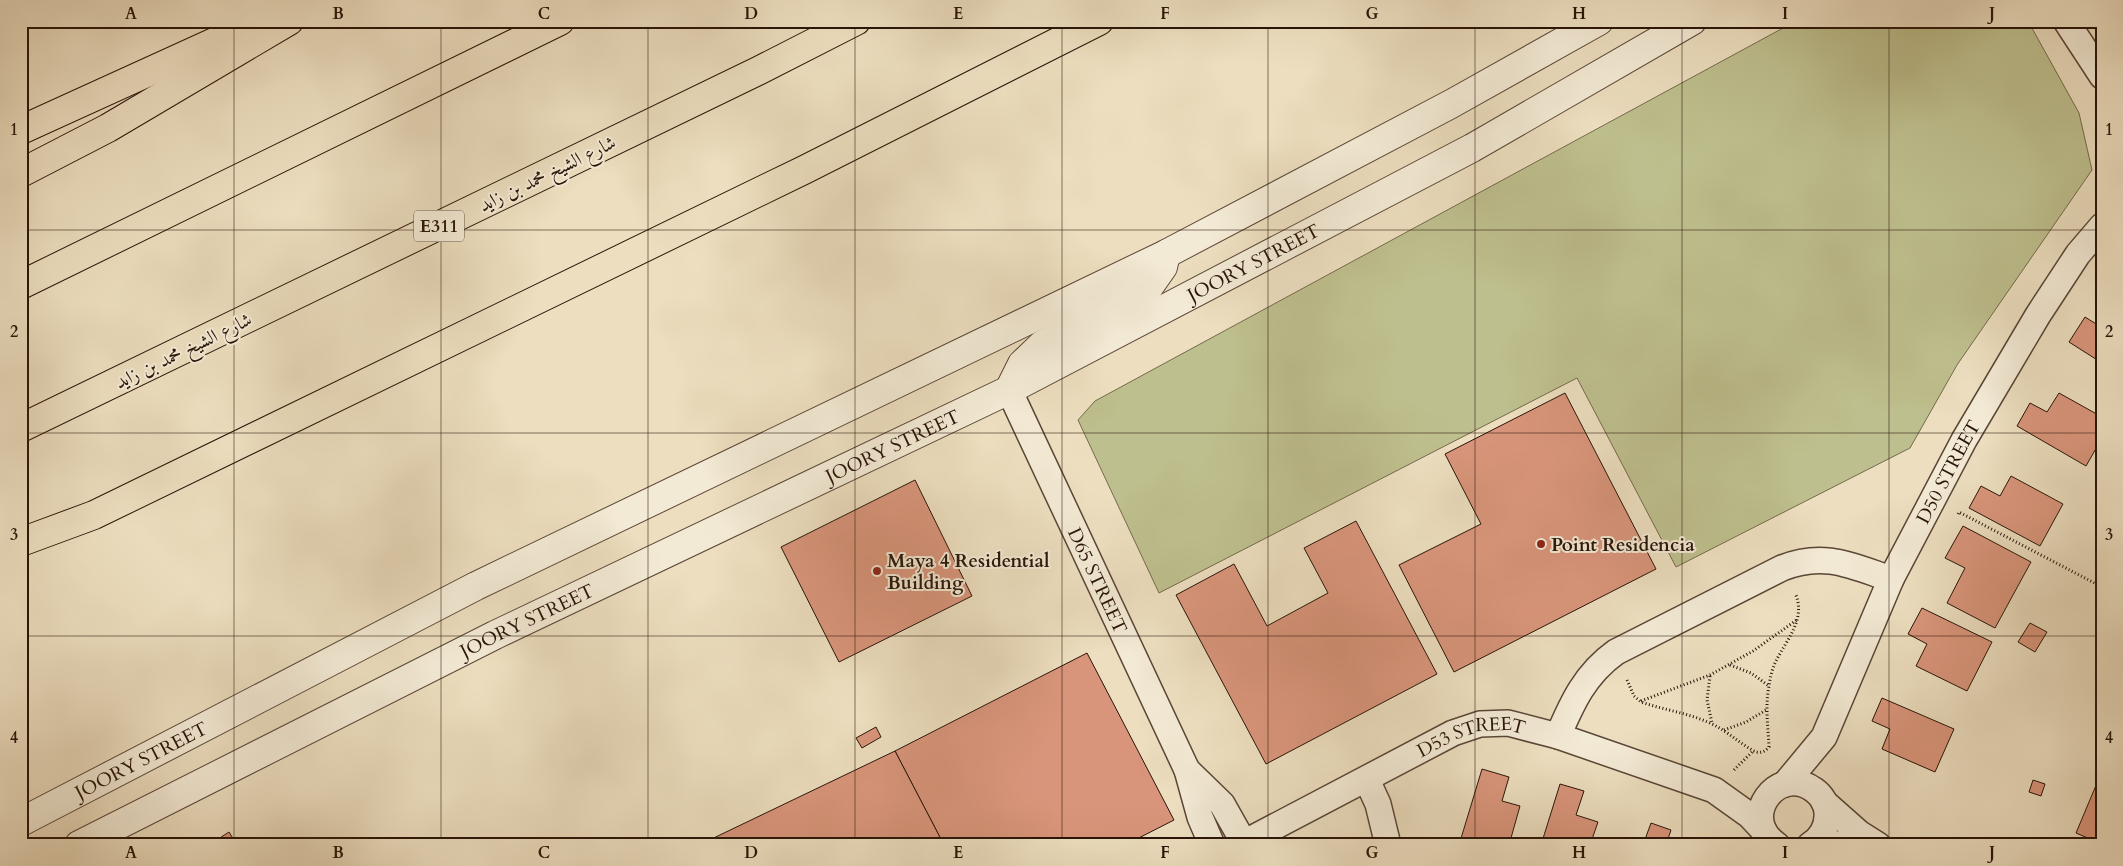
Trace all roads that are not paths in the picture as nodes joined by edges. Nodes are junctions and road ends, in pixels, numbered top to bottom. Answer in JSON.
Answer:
{"nodes":[{"id":1,"x":260,"y":21,"type":"edge"},
{"id":2,"x":289,"y":21,"type":"edge"},
{"id":3,"x":560,"y":21,"type":"edge"},
{"id":4,"x":856,"y":21,"type":"edge"},
{"id":5,"x":1099,"y":21,"type":"edge"},
{"id":6,"x":1599,"y":21,"type":"edge"},
{"id":7,"x":1692,"y":21,"type":"edge"},
{"id":8,"x":2066,"y":21,"type":"edge"},
{"id":9,"x":2102,"y":76,"type":"edge"},
{"id":10,"x":21,"y":130,"type":"edge"},
{"id":11,"x":21,"y":173,"type":"edge"},
{"id":12,"x":2102,"y":226,"type":"edge"},
{"id":13,"x":1166,"y":254,"type":"junction"},
{"id":14,"x":21,"y":285,"type":"edge"},
{"id":15,"x":1009,"y":390,"type":"junction"},
{"id":16,"x":21,"y":428,"type":"edge"},
{"id":17,"x":94,"y":515,"type":"junction"},
{"id":18,"x":21,"y":542,"type":"edge"},
{"id":19,"x":21,"y":562,"type":"edge"},
{"id":20,"x":1891,"y":579,"type":"junction"},
{"id":21,"x":1558,"y":736,"type":"junction"},
{"id":22,"x":1824,"y":736,"type":"junction"},
{"id":23,"x":1187,"y":770,"type":"junction"},
{"id":24,"x":1367,"y":780,"type":"junction"},
{"id":25,"x":1780,"y":786,"type":"junction"},
{"id":26,"x":1714,"y":790,"type":"junction"},
{"id":27,"x":1822,"y":798,"type":"junction"},
{"id":28,"x":21,"y":822,"type":"edge"},
{"id":29,"x":1768,"y":838,"type":"edge"},
{"id":30,"x":1242,"y":844,"type":"edge"},
{"id":31,"x":1812,"y":844,"type":"edge"},
{"id":32,"x":79,"y":845,"type":"edge"},
{"id":33,"x":1212,"y":845,"type":"edge"},
{"id":34,"x":1388,"y":845,"type":"edge"},
{"id":35,"x":1873,"y":845,"type":"edge"},
{"id":36,"x":1878,"y":845,"type":"edge"}],
"edges":[{"from":1,"to":10,"type":"highway"},
{"from":2,"to":11,"type":"highway"},
{"from":3,"to":14,"type":"highway"},
{"from":4,"to":16,"type":"highway","name":"شارع الشيخ محمد بن زايد","number":"E311"},
{"from":5,"to":17,"type":"highway"},
{"from":6,"to":13,"type":"street","name":"JOORY STREET"},
{"from":7,"to":15,"type":"street","name":"JOORY STREET"},
{"from":8,"to":9,"type":"street"},
{"from":12,"to":20,"type":"street","name":"D50 STREET"},
{"from":13,"to":15,"type":"street"},
{"from":13,"to":28,"type":"street","name":"JOORY STREET"},
{"from":15,"to":23,"type":"street","name":"D65 STREET"},
{"from":15,"to":32,"type":"street","name":"JOORY STREET"},
{"from":17,"to":18,"type":"highway"},
{"from":17,"to":19,"type":"highway"},
{"from":20,"to":21,"type":"street"},
{"from":20,"to":22,"type":"street","name":"D50 STREET"},
{"from":21,"to":24,"type":"street","name":"D53 STREET"},
{"from":21,"to":26,"type":"street","name":"D53 STREET"},
{"from":22,"to":25,"type":"street","name":"D50 STREET"},
{"from":22,"to":27,"type":"street","name":"D50 STREET"},
{"from":23,"to":30,"type":"street","name":"D65 STREET"},
{"from":23,"to":33,"type":"street","name":"D65 STREET"},
{"from":24,"to":30,"type":"street","name":"D53 STREET"},
{"from":24,"to":34,"type":"street"},
{"from":25,"to":26,"type":"street","name":"D53 STREET"},
{"from":25,"to":27,"type":"street","name":"D53 STREET"},
{"from":25,"to":29,"type":"street","name":"D50 STREET"},
{"from":26,"to":29,"type":"street","name":"D53 STREET"},
{"from":27,"to":31,"type":"street","name":"D50 STREET"},
{"from":27,"to":36,"type":"street"},
{"from":31,"to":35,"type":"street"}]}
